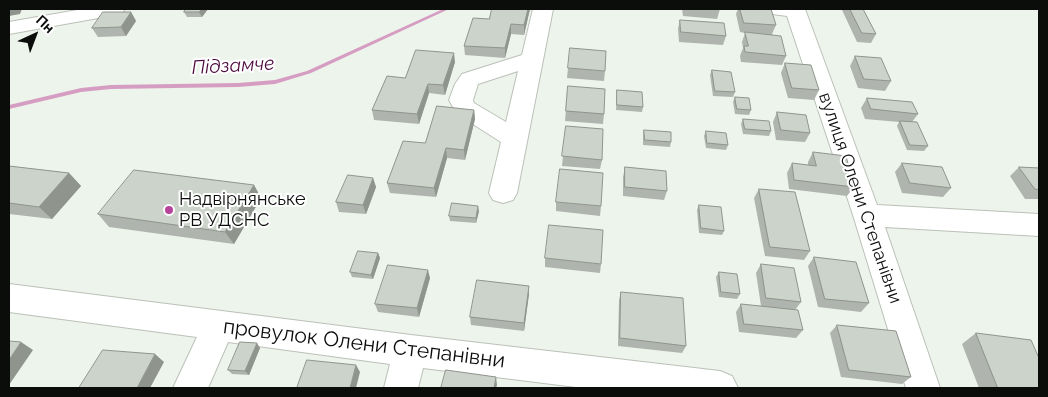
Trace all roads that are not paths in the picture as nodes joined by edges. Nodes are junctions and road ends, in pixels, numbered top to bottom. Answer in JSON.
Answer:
{"nodes":[{"id":1,"x":115,"y":9,"type":"edge"},
{"id":2,"x":544,"y":9,"type":"edge"},
{"id":3,"x":787,"y":9,"type":"edge"},
{"id":4,"x":9,"y":28,"type":"edge"},
{"id":5,"x":532,"y":59,"type":"junction"},
{"id":6,"x":515,"y":139,"type":"junction"},
{"id":7,"x":503,"y":193,"type":"dead end"},
{"id":8,"x":867,"y":215,"type":"junction"},
{"id":9,"x":1039,"y":225,"type":"edge"},
{"id":10,"x":9,"y":298,"type":"edge"},
{"id":11,"x":219,"y":326,"type":"junction"},
{"id":12,"x":411,"y":351,"type":"junction"},
{"id":13,"x":190,"y":388,"type":"edge"},
{"id":14,"x":401,"y":388,"type":"edge"},
{"id":15,"x":720,"y":388,"type":"edge"},
{"id":16,"x":923,"y":388,"type":"edge"}],
"edges":[{"from":1,"to":4,"type":"street"},
{"from":2,"to":5,"type":"street"},
{"from":3,"to":8,"type":"street","name":"вулиця Олени Степанівни"},
{"from":5,"to":6,"type":"street"},
{"from":5,"to":6,"type":"street"},
{"from":6,"to":7,"type":"street"},
{"from":8,"to":9,"type":"street"},
{"from":8,"to":16,"type":"street","name":"вулиця Олени Степанівни"},
{"from":10,"to":11,"type":"street","name":"провулок Олени Степанівни"},
{"from":11,"to":12,"type":"street","name":"провулок Олени Степанівни"},
{"from":11,"to":13,"type":"street"},
{"from":12,"to":14,"type":"street"},
{"from":12,"to":15,"type":"street","name":"провулок Олени Степанівни"}]}
